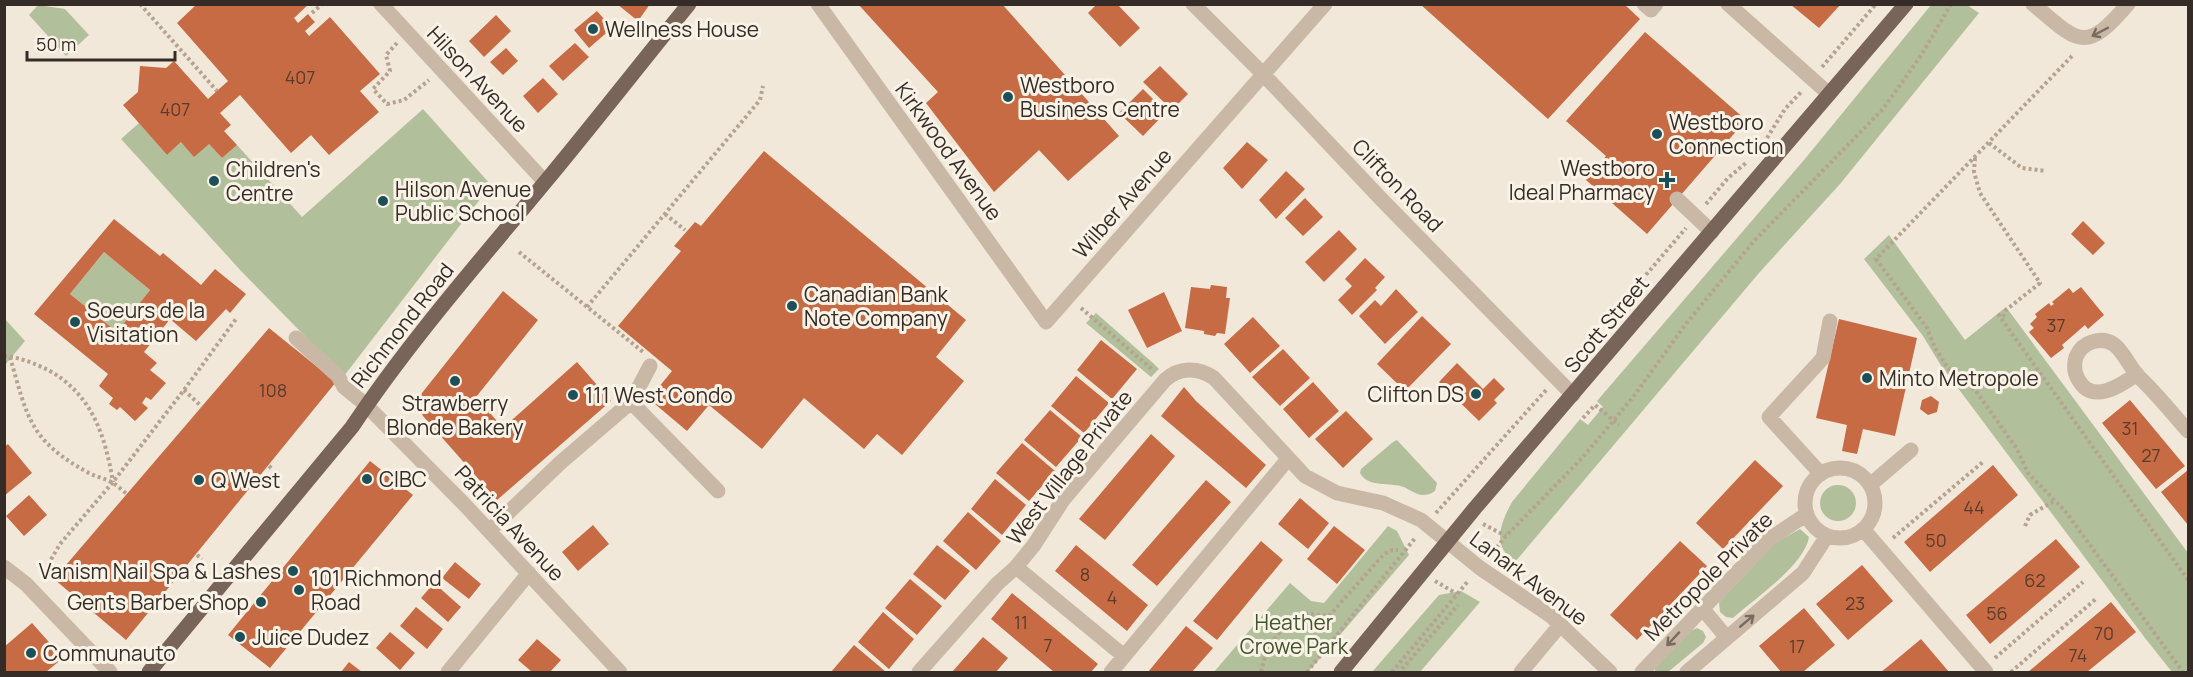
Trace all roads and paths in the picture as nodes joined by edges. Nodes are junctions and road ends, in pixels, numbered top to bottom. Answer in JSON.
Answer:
{"nodes":[{"id":1,"x":140,"y":4,"type":"edge"},
{"id":2,"x":322,"y":4,"type":"edge"},
{"id":3,"x":381,"y":4,"type":"edge"},
{"id":4,"x":689,"y":4,"type":"edge"},
{"id":5,"x":818,"y":4,"type":"edge"},
{"id":6,"x":1193,"y":4,"type":"edge"},
{"id":7,"x":1325,"y":4,"type":"edge"},
{"id":8,"x":1644,"y":4,"type":"edge"},
{"id":9,"x":1656,"y":4,"type":"edge"},
{"id":10,"x":1728,"y":4,"type":"edge"},
{"id":11,"x":1876,"y":4,"type":"edge"},
{"id":12,"x":1906,"y":4,"type":"edge"},
{"id":13,"x":1951,"y":4,"type":"edge"},
{"id":14,"x":2033,"y":4,"type":"edge"},
{"id":15,"x":2128,"y":4,"type":"edge"},
{"id":16,"x":312,"y":13,"type":"dead end"},
{"id":17,"x":407,"y":33,"type":"junction"},
{"id":18,"x":2072,"y":56,"type":"dead end"},
{"id":19,"x":1830,"y":57,"type":"dead end"},
{"id":20,"x":441,"y":70,"type":"junction"},
{"id":21,"x":1263,"y":74,"type":"junction"},
{"id":22,"x":763,"y":86,"type":"dead end"},
{"id":23,"x":218,"y":91,"type":"dead end"},
{"id":24,"x":1829,"y":94,"type":"junction"},
{"id":25,"x":1785,"y":110,"type":"dead end"},
{"id":26,"x":1989,"y":143,"type":"junction"},
{"id":27,"x":1762,"y":145,"type":"dead end"},
{"id":28,"x":1753,"y":155,"type":"dead end"},
{"id":29,"x":1975,"y":158,"type":"junction"},
{"id":30,"x":2046,"y":171,"type":"dead end"},
{"id":31,"x":545,"y":182,"type":"junction"},
{"id":32,"x":1677,"y":199,"type":"dead end"},
{"id":33,"x":665,"y":214,"type":"junction"},
{"id":34,"x":1694,"y":218,"type":"junction"},
{"id":35,"x":685,"y":230,"type":"dead end"},
{"id":36,"x":1712,"y":232,"type":"junction"},
{"id":37,"x":519,"y":252,"type":"dead end"},
{"id":38,"x":1068,"y":297,"type":"junction"},
{"id":39,"x":587,"y":307,"type":"junction"},
{"id":40,"x":1998,"y":314,"type":"dead end"},
{"id":41,"x":236,"y":319,"type":"dead end"},
{"id":42,"x":2002,"y":319,"type":"junction"},
{"id":43,"x":1830,"y":321,"type":"dead end"},
{"id":44,"x":1046,"y":322,"type":"joint"},
{"id":45,"x":296,"y":339,"type":"dead end"},
{"id":46,"x":628,"y":340,"type":"dead end"},
{"id":47,"x":7,"y":357,"type":"edge"},
{"id":48,"x":1572,"y":361,"type":"dead end"},
{"id":49,"x":650,"y":366,"type":"dead end"},
{"id":50,"x":2137,"y":374,"type":"dead end"},
{"id":51,"x":1165,"y":380,"type":"junction"},
{"id":52,"x":184,"y":390,"type":"junction"},
{"id":53,"x":1543,"y":393,"type":"dead end"},
{"id":54,"x":1573,"y":395,"type":"junction"},
{"id":55,"x":631,"y":402,"type":"junction"},
{"id":56,"x":366,"y":405,"type":"junction"},
{"id":57,"x":202,"y":407,"type":"dead end"},
{"id":58,"x":1583,"y":418,"type":"dead end"},
{"id":59,"x":1614,"y":420,"type":"junction"},
{"id":60,"x":1619,"y":425,"type":"dead end"},
{"id":61,"x":2188,"y":431,"type":"edge"},
{"id":62,"x":1911,"y":450,"type":"dead end"},
{"id":63,"x":1288,"y":459,"type":"junction"},
{"id":64,"x":1984,"y":461,"type":"dead end"},
{"id":65,"x":1821,"y":474,"type":"junction"},
{"id":66,"x":113,"y":482,"type":"junction"},
{"id":67,"x":1870,"y":485,"type":"junction"},
{"id":68,"x":718,"y":490,"type":"dead end"},
{"id":69,"x":128,"y":495,"type":"dead end"},
{"id":70,"x":2054,"y":501,"type":"junction"},
{"id":71,"x":1439,"y":509,"type":"dead end"},
{"id":72,"x":1807,"y":514,"type":"junction"},
{"id":73,"x":2025,"y":526,"type":"dead end"},
{"id":74,"x":1863,"y":529,"type":"junction"},
{"id":75,"x":489,"y":531,"type":"junction"},
{"id":76,"x":1827,"y":536,"type":"junction"},
{"id":77,"x":1890,"y":542,"type":"dead end"},
{"id":78,"x":1447,"y":543,"type":"junction"},
{"id":79,"x":1501,"y":543,"type":"dead end"},
{"id":80,"x":1398,"y":550,"type":"dead end"},
{"id":81,"x":1406,"y":550,"type":"dead end"},
{"id":82,"x":197,"y":555,"type":"dead end"},
{"id":83,"x":202,"y":559,"type":"dead end"},
{"id":84,"x":4,"y":567,"type":"edge"},
{"id":85,"x":1016,"y":567,"type":"junction"},
{"id":86,"x":529,"y":573,"type":"junction"},
{"id":87,"x":42,"y":575,"type":"dead end"},
{"id":88,"x":2188,"y":579,"type":"edge"},
{"id":89,"x":2083,"y":582,"type":"dead end"},
{"id":90,"x":1465,"y":584,"type":"dead end"},
{"id":91,"x":1445,"y":586,"type":"dead end"},
{"id":92,"x":1457,"y":594,"type":"junction"},
{"id":93,"x":2097,"y":598,"type":"dead end"},
{"id":94,"x":1458,"y":605,"type":"dead end"},
{"id":95,"x":1702,"y":608,"type":"junction"},
{"id":96,"x":1561,"y":624,"type":"junction"},
{"id":97,"x":1727,"y":638,"type":"junction"},
{"id":98,"x":1124,"y":656,"type":"junction"},
{"id":99,"x":1988,"y":667,"type":"edge"},
{"id":100,"x":1402,"y":669,"type":"dead end"},
{"id":101,"x":110,"y":672,"type":"edge"},
{"id":102,"x":149,"y":672,"type":"edge"},
{"id":103,"x":448,"y":672,"type":"edge"},
{"id":104,"x":620,"y":672,"type":"edge"},
{"id":105,"x":919,"y":672,"type":"edge"},
{"id":106,"x":1111,"y":672,"type":"edge"},
{"id":107,"x":1261,"y":672,"type":"edge"},
{"id":108,"x":1307,"y":672,"type":"edge"},
{"id":109,"x":1341,"y":672,"type":"edge"},
{"id":110,"x":1392,"y":672,"type":"edge"},
{"id":111,"x":1521,"y":672,"type":"edge"},
{"id":112,"x":1610,"y":672,"type":"edge"},
{"id":113,"x":1642,"y":672,"type":"edge"},
{"id":114,"x":1687,"y":672,"type":"edge"},
{"id":115,"x":2011,"y":672,"type":"edge"},
{"id":116,"x":2183,"y":672,"type":"edge"}],
"edges":[{"from":1,"to":23,"type":"path"},
{"from":2,"to":16,"type":"path"},
{"from":3,"to":17,"type":"street","name":"Hilson Avenue"},
{"from":4,"to":31,"type":"main road","name":"Richmond Road"},
{"from":5,"to":44,"type":"street","name":"Kirkwood Avenue"},
{"from":6,"to":21,"type":"street","name":"Clifton Road"},
{"from":7,"to":21,"type":"street","name":"Wilber Avenue"},
{"from":8,"to":9,"type":"street"},
{"from":10,"to":24,"type":"street"},
{"from":11,"to":19,"type":"path"},
{"from":12,"to":24,"type":"main road","name":"Scott Street"},
{"from":13,"to":59,"type":"path"},
{"from":15,"to":14,"type":"street","one_way":true},
{"from":17,"to":20,"type":"street","name":"Hilson Avenue"},
{"from":17,"to":20,"type":"path"},
{"from":18,"to":26,"type":"path"},
{"from":20,"to":31,"type":"street","name":"Hilson Avenue"},
{"from":21,"to":38,"type":"street","name":"Wilber Avenue"},
{"from":21,"to":54,"type":"street","name":"Clifton Road"},
{"from":22,"to":33,"type":"path"},
{"from":24,"to":36,"type":"main road","name":"Scott Street"},
{"from":25,"to":27,"type":"path"},
{"from":26,"to":29,"type":"path"},
{"from":26,"to":30,"type":"path"},
{"from":28,"to":34,"type":"path"},
{"from":29,"to":42,"type":"path"},
{"from":29,"to":70,"type":"path"},
{"from":31,"to":56,"type":"main road","name":"Richmond Road"},
{"from":32,"to":34,"type":"street"},
{"from":33,"to":35,"type":"path"},
{"from":33,"to":39,"type":"path"},
{"from":34,"to":36,"type":"street"},
{"from":34,"to":48,"type":"path"},
{"from":36,"to":54,"type":"main road","name":"Scott Street"},
{"from":37,"to":39,"type":"path"},
{"from":38,"to":44,"type":"street","name":"Wilber Avenue"},
{"from":38,"to":51,"type":"path"},
{"from":39,"to":46,"type":"path"},
{"from":40,"to":42,"type":"path"},
{"from":41,"to":52,"type":"path"},
{"from":42,"to":88,"type":"path"},
{"from":43,"to":65,"type":"street"},
{"from":45,"to":56,"type":"street","name":"Patricia Avenue"},
{"from":47,"to":66,"type":"path"},
{"from":47,"to":66,"type":"path"},
{"from":49,"to":55,"type":"street"},
{"from":50,"to":61,"type":"street"},
{"from":51,"to":63,"type":"street"},
{"from":51,"to":85,"type":"street","name":"West Village Private"},
{"from":52,"to":57,"type":"path"},
{"from":52,"to":66,"type":"path"},
{"from":53,"to":71,"type":"path"},
{"from":54,"to":78,"type":"main road","name":"Scott Street"},
{"from":55,"to":68,"type":"street"},
{"from":55,"to":75,"type":"street"},
{"from":56,"to":75,"type":"street","name":"Patricia Avenue"},
{"from":56,"to":102,"type":"main road","name":"Richmond Road"},
{"from":58,"to":59,"type":"path"},
{"from":59,"to":60,"type":"path"},
{"from":59,"to":79,"type":"path"},
{"from":62,"to":67,"type":"street"},
{"from":63,"to":78,"type":"street"},
{"from":63,"to":98,"type":"street"},
{"from":64,"to":77,"type":"path"},
{"from":65,"to":67,"type":"street"},
{"from":65,"to":72,"type":"street","name":"Metropole Private"},
{"from":66,"to":69,"type":"path"},
{"from":66,"to":87,"type":"path"},
{"from":67,"to":74,"type":"street"},
{"from":70,"to":73,"type":"path"},
{"from":70,"to":116,"type":"path"},
{"from":72,"to":76,"type":"street","name":"Metropole Private"},
{"from":72,"to":95,"type":"street","name":"Metropole Private"},
{"from":74,"to":76,"type":"street"},
{"from":74,"to":99,"type":"street"},
{"from":75,"to":86,"type":"street","name":"Patricia Avenue"},
{"from":97,"to":76,"type":"street","one_way":true},
{"from":78,"to":96,"type":"street","name":"Lanark Avenue"},
{"from":78,"to":109,"type":"main road","name":"Scott Street"},
{"from":80,"to":107,"type":"path"},
{"from":81,"to":108,"type":"path"},
{"from":82,"to":83,"type":"path"},
{"from":84,"to":101,"type":"street"},
{"from":85,"to":98,"type":"street"},
{"from":85,"to":105,"type":"street","name":"West Village Private"},
{"from":86,"to":103,"type":"street"},
{"from":86,"to":104,"type":"street","name":"Patricia Avenue"},
{"from":89,"to":99,"type":"path"},
{"from":90,"to":92,"type":"path"},
{"from":91,"to":92,"type":"path"},
{"from":92,"to":110,"type":"path"},
{"from":93,"to":115,"type":"path"},
{"from":94,"to":100,"type":"path"},
{"from":95,"to":97,"type":"street"},
{"from":95,"to":113,"type":"street","name":"Metropole Private","one_way":true},
{"from":96,"to":111,"type":"street"},
{"from":96,"to":112,"type":"street","name":"Lanark Avenue"},
{"from":97,"to":114,"type":"street"},
{"from":98,"to":106,"type":"street"}]}
